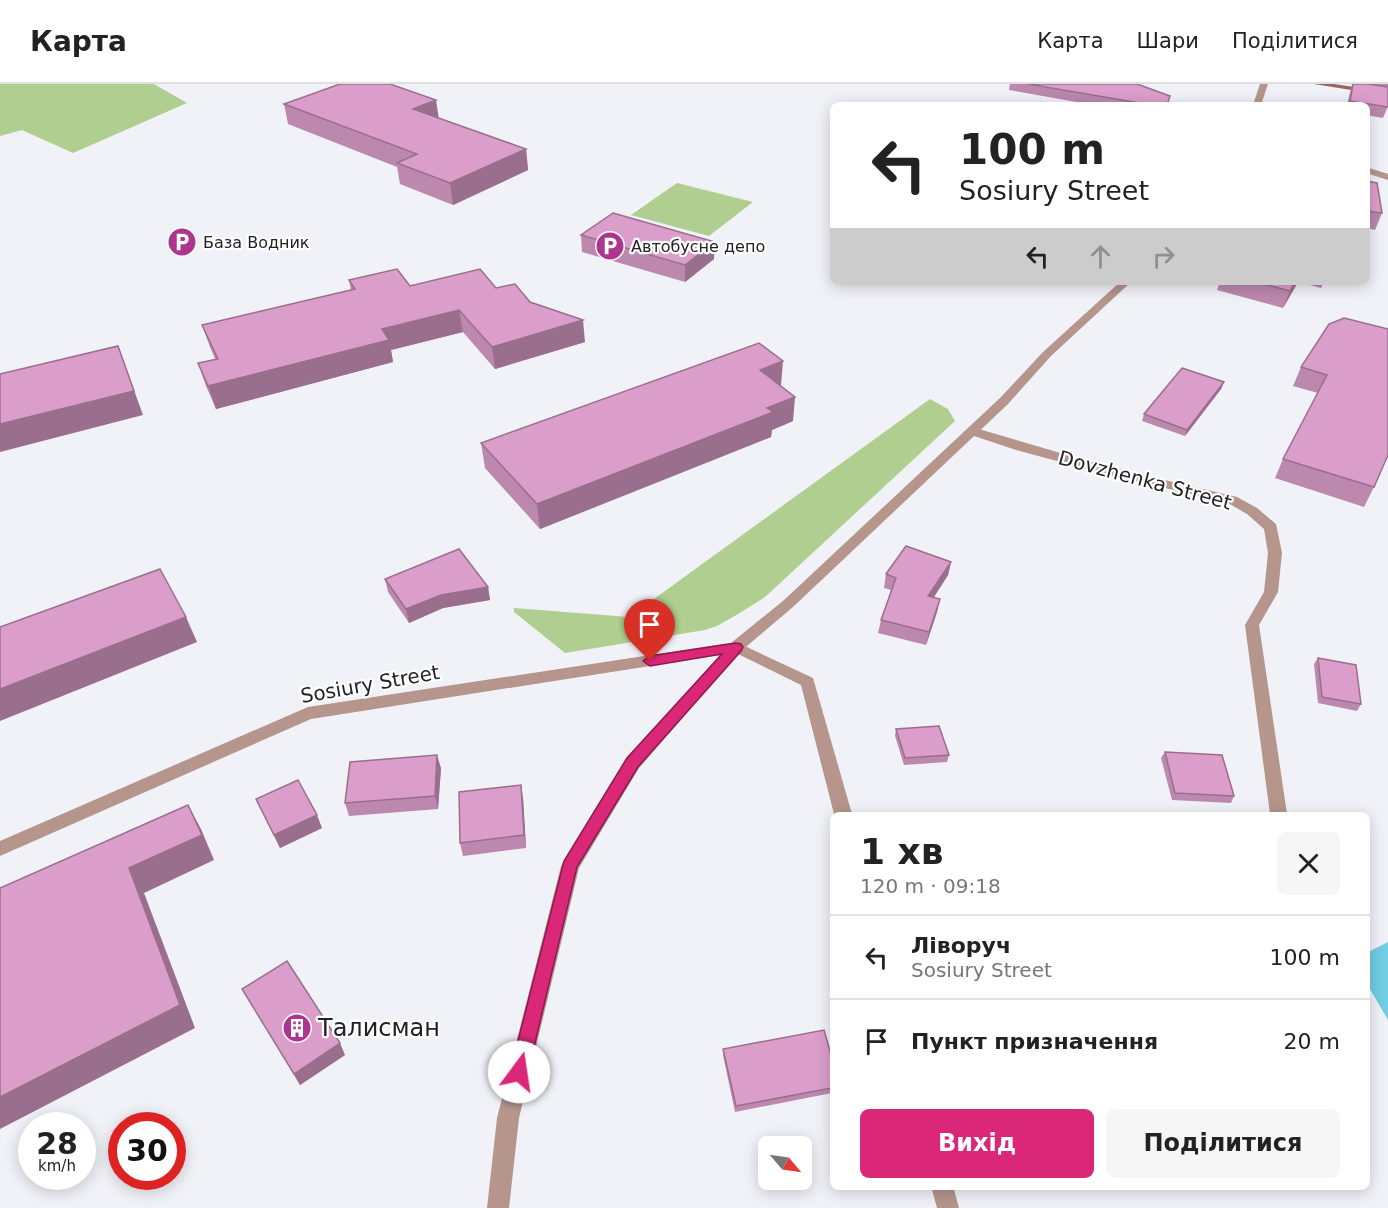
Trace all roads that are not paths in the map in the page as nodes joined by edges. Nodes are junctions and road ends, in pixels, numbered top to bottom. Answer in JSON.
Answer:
{"nodes":[{"id":1,"x":1264,"y":84,"type":"edge"},
{"id":2,"x":1318,"y":84,"type":"edge"},
{"id":3,"x":1388,"y":94,"type":"edge"},
{"id":4,"x":1258,"y":102,"type":"edge"},
{"id":5,"x":1370,"y":171,"type":"edge"},
{"id":6,"x":1388,"y":177,"type":"edge"},
{"id":7,"x":1123,"y":285,"type":"edge"},
{"id":8,"x":972,"y":431,"type":"junction"},
{"id":9,"x":736,"y":647,"type":"junction"},
{"id":10,"x":842,"y":812,"type":"edge"},
{"id":11,"x":1279,"y":812,"type":"edge"},
{"id":12,"x":0,"y":849,"type":"edge"},
{"id":13,"x":943,"y":1190,"type":"edge"},
{"id":14,"x":498,"y":1208,"type":"edge"},
{"id":15,"x":948,"y":1208,"type":"edge"}],
"edges":[{"from":1,"to":4,"type":"street"},
{"from":2,"to":3,"type":"main road"},
{"from":5,"to":6,"type":"street"},
{"from":7,"to":8,"type":"street"},
{"from":8,"to":9,"type":"street"},
{"from":8,"to":11,"type":"street","name":"Dovzhenka Street"},
{"from":9,"to":10,"type":"street"},
{"from":9,"to":12,"type":"street","name":"Sosiury Street"},
{"from":9,"to":14,"type":"street"},
{"from":13,"to":15,"type":"street"}]}
